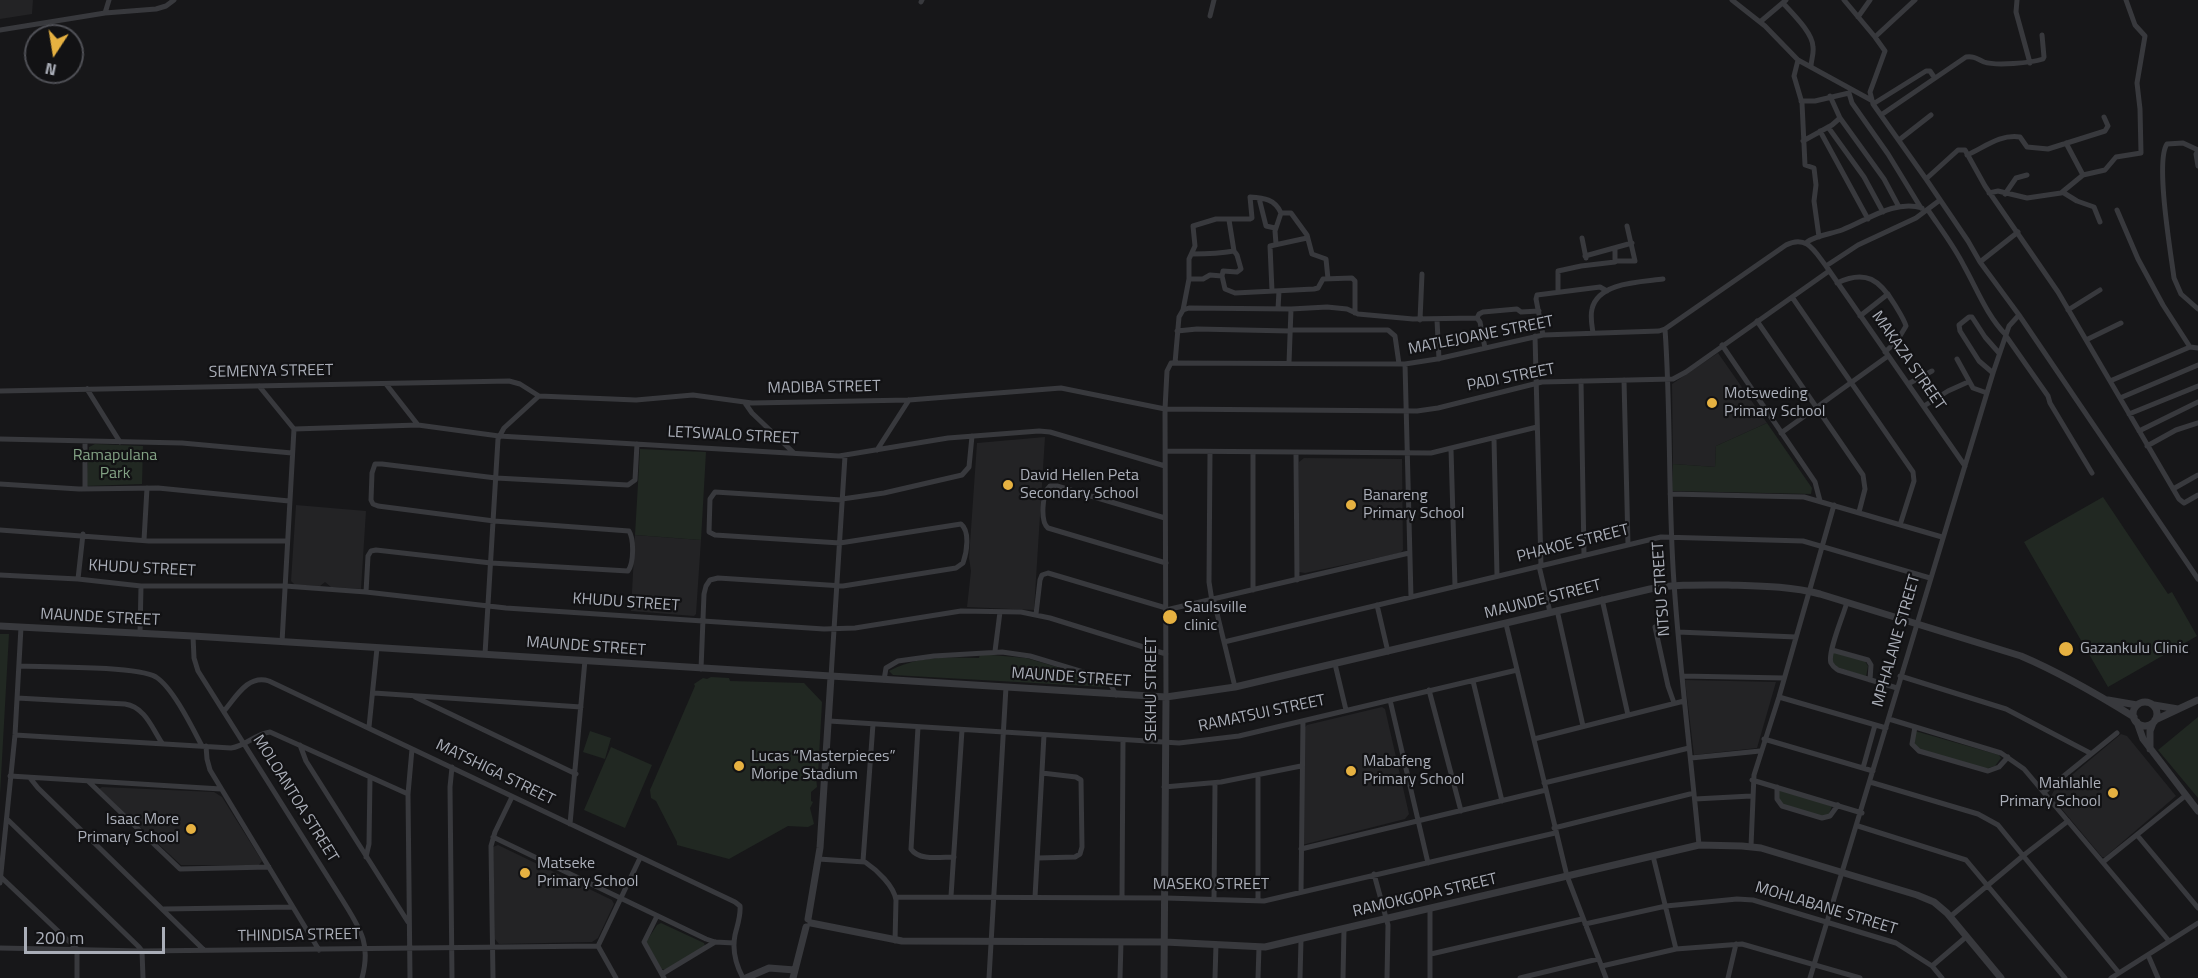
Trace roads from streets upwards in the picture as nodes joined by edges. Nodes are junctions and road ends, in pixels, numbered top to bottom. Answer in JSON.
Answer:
{"nodes":[{"id":1,"x":109,"y":0,"type":"edge"},
{"id":2,"x":174,"y":0,"type":"edge"},
{"id":3,"x":1214,"y":0,"type":"edge"},
{"id":4,"x":1732,"y":0,"type":"edge"},
{"id":5,"x":1844,"y":0,"type":"edge"},
{"id":6,"x":1870,"y":0,"type":"edge"},
{"id":7,"x":1915,"y":0,"type":"edge"},
{"id":8,"x":2017,"y":0,"type":"edge"},
{"id":9,"x":2126,"y":0,"type":"edge"},
{"id":10,"x":1784,"y":1,"type":"edge"},
{"id":11,"x":105,"y":13,"type":"junction"},
{"id":12,"x":1210,"y":16,"type":"dead end"},
{"id":13,"x":1858,"y":16,"type":"junction"},
{"id":14,"x":1760,"y":22,"type":"junction"},
{"id":15,"x":0,"y":30,"type":"edge"},
{"id":16,"x":2042,"y":35,"type":"dead end"},
{"id":17,"x":1875,"y":37,"type":"junction"},
{"id":18,"x":1798,"y":60,"type":"junction"},
{"id":19,"x":2030,"y":63,"type":"junction"},
{"id":20,"x":1811,"y":67,"type":"junction"},
{"id":21,"x":1934,"y":77,"type":"junction"},
{"id":22,"x":1851,"y":92,"type":"junction"},
{"id":23,"x":1830,"y":96,"type":"junction"},
{"id":24,"x":1801,"y":101,"type":"junction"},
{"id":25,"x":1872,"y":102,"type":"junction"},
{"id":26,"x":1881,"y":115,"type":"junction"},
{"id":27,"x":1931,"y":115,"type":"dead end"},
{"id":28,"x":2104,"y":117,"type":"dead end"},
{"id":29,"x":1840,"y":118,"type":"junction"},
{"id":30,"x":1828,"y":127,"type":"junction"},
{"id":31,"x":1820,"y":131,"type":"junction"},
{"id":32,"x":1899,"y":140,"type":"junction"},
{"id":33,"x":1803,"y":141,"type":"junction"},
{"id":34,"x":2066,"y":143,"type":"junction"},
{"id":35,"x":2198,"y":150,"type":"edge"},
{"id":36,"x":1967,"y":155,"type":"junction"},
{"id":37,"x":2198,"y":166,"type":"edge"},
{"id":38,"x":2027,"y":175,"type":"dead end"},
{"id":39,"x":2083,"y":175,"type":"junction"},
{"id":40,"x":1926,"y":179,"type":"junction"},
{"id":41,"x":1989,"y":193,"type":"junction"},
{"id":42,"x":2064,"y":193,"type":"junction"},
{"id":43,"x":2005,"y":194,"type":"junction"},
{"id":44,"x":1259,"y":198,"type":"junction"},
{"id":45,"x":1940,"y":200,"type":"junction"},
{"id":46,"x":1899,"y":207,"type":"junction"},
{"id":47,"x":1925,"y":210,"type":"junction"},
{"id":48,"x":2117,"y":210,"type":"dead end"},
{"id":49,"x":1883,"y":212,"type":"junction"},
{"id":50,"x":1281,"y":213,"type":"junction"},
{"id":51,"x":1252,"y":218,"type":"junction"},
{"id":52,"x":1263,"y":219,"type":"junction"},
{"id":53,"x":1868,"y":219,"type":"junction"},
{"id":54,"x":1229,"y":220,"type":"junction"},
{"id":55,"x":2100,"y":222,"type":"dead end"},
{"id":56,"x":1627,"y":226,"type":"dead end"},
{"id":57,"x":1275,"y":228,"type":"junction"},
{"id":58,"x":2018,"y":232,"type":"junction"},
{"id":59,"x":1819,"y":237,"type":"junction"},
{"id":60,"x":1307,"y":238,"type":"junction"},
{"id":61,"x":1582,"y":238,"type":"dead end"},
{"id":62,"x":1807,"y":242,"type":"junction"},
{"id":63,"x":1632,"y":243,"type":"junction"},
{"id":64,"x":1276,"y":244,"type":"junction"},
{"id":65,"x":1615,"y":248,"type":"junction"},
{"id":66,"x":1234,"y":251,"type":"junction"},
{"id":67,"x":1192,"y":254,"type":"junction"},
{"id":68,"x":1586,"y":256,"type":"junction"},
{"id":69,"x":1616,"y":261,"type":"junction"},
{"id":70,"x":1980,"y":262,"type":"junction"},
{"id":71,"x":1587,"y":265,"type":"junction"},
{"id":72,"x":1828,"y":269,"type":"junction"},
{"id":73,"x":1422,"y":274,"type":"dead end"},
{"id":74,"x":1221,"y":276,"type":"junction"},
{"id":75,"x":1189,"y":279,"type":"junction"},
{"id":76,"x":1328,"y":279,"type":"junction"},
{"id":77,"x":1663,"y":279,"type":"dead end"},
{"id":78,"x":1837,"y":283,"type":"junction"},
{"id":79,"x":2100,"y":290,"type":"dead end"},
{"id":80,"x":1272,"y":291,"type":"junction"},
{"id":81,"x":1279,"y":291,"type":"junction"},
{"id":82,"x":1607,"y":291,"type":"junction"},
{"id":83,"x":1558,"y":292,"type":"junction"},
{"id":84,"x":1888,"y":294,"type":"junction"},
{"id":85,"x":1792,"y":297,"type":"junction"},
{"id":86,"x":1278,"y":309,"type":"junction"},
{"id":87,"x":1291,"y":309,"type":"junction"},
{"id":88,"x":2198,"y":309,"type":"edge"},
{"id":89,"x":1183,"y":310,"type":"junction"},
{"id":90,"x":2068,"y":310,"type":"junction"},
{"id":91,"x":1539,"y":311,"type":"junction"},
{"id":92,"x":1355,"y":313,"type":"junction"},
{"id":93,"x":2019,"y":315,"type":"junction"},
{"id":94,"x":1860,"y":316,"type":"junction"},
{"id":95,"x":1477,"y":318,"type":"junction"},
{"id":96,"x":1420,"y":320,"type":"junction"},
{"id":97,"x":1437,"y":320,"type":"junction"},
{"id":98,"x":1757,"y":321,"type":"junction"},
{"id":99,"x":2121,"y":323,"type":"dead end"},
{"id":100,"x":1665,"y":329,"type":"junction"},
{"id":101,"x":1290,"y":330,"type":"junction"},
{"id":102,"x":1177,"y":331,"type":"junction"},
{"id":103,"x":1593,"y":333,"type":"junction"},
{"id":104,"x":1543,"y":335,"type":"junction"},
{"id":105,"x":1535,"y":336,"type":"junction"},
{"id":106,"x":2006,"y":336,"type":"junction"},
{"id":107,"x":2086,"y":340,"type":"junction"},
{"id":108,"x":1722,"y":345,"type":"junction"},
{"id":109,"x":2190,"y":346,"type":"junction"},
{"id":110,"x":1485,"y":348,"type":"junction"},
{"id":111,"x":2198,"y":348,"type":"edge"},
{"id":112,"x":1999,"y":353,"type":"junction"},
{"id":113,"x":1886,"y":354,"type":"junction"},
{"id":114,"x":1439,"y":359,"type":"junction"},
{"id":115,"x":1957,"y":359,"type":"dead end"},
{"id":116,"x":1289,"y":363,"type":"junction"},
{"id":117,"x":1172,"y":364,"type":"junction"},
{"id":118,"x":1402,"y":364,"type":"junction"},
{"id":119,"x":2198,"y":365,"type":"edge"},
{"id":120,"x":1932,"y":370,"type":"dead end"},
{"id":121,"x":1993,"y":373,"type":"junction"},
{"id":122,"x":1668,"y":379,"type":"junction"},
{"id":123,"x":1624,"y":380,"type":"junction"},
{"id":124,"x":1581,"y":381,"type":"junction"},
{"id":125,"x":2110,"y":381,"type":"junction"},
{"id":126,"x":1968,"y":382,"type":"junction"},
{"id":127,"x":1537,"y":383,"type":"junction"},
{"id":128,"x":1850,"y":383,"type":"junction"},
{"id":129,"x":386,"y":384,"type":"junction"},
{"id":130,"x":1908,"y":384,"type":"junction"},
{"id":131,"x":259,"y":386,"type":"junction"},
{"id":132,"x":2198,"y":386,"type":"edge"},
{"id":133,"x":87,"y":389,"type":"junction"},
{"id":134,"x":0,"y":391,"type":"edge"},
{"id":135,"x":1987,"y":393,"type":"junction"},
{"id":136,"x":539,"y":396,"type":"junction"},
{"id":137,"x":2120,"y":398,"type":"junction"},
{"id":138,"x":909,"y":400,"type":"junction"},
{"id":139,"x":2198,"y":402,"type":"edge"},
{"id":140,"x":745,"y":403,"type":"junction"},
{"id":141,"x":1924,"y":406,"type":"junction"},
{"id":142,"x":1815,"y":408,"type":"junction"},
{"id":143,"x":1165,"y":409,"type":"junction"},
{"id":144,"x":1407,"y":411,"type":"junction"},
{"id":145,"x":2129,"y":414,"type":"junction"},
{"id":146,"x":2198,"y":423,"type":"edge"},
{"id":147,"x":418,"y":425,"type":"junction"},
{"id":148,"x":1537,"y":427,"type":"junction"},
{"id":149,"x":294,"y":429,"type":"junction"},
{"id":150,"x":2139,"y":431,"type":"junction"},
{"id":151,"x":1781,"y":433,"type":"junction"},
{"id":152,"x":500,"y":435,"type":"junction"},
{"id":153,"x":972,"y":436,"type":"junction"},
{"id":154,"x":0,"y":439,"type":"edge"},
{"id":155,"x":1494,"y":439,"type":"junction"},
{"id":156,"x":85,"y":441,"type":"junction"},
{"id":157,"x":120,"y":442,"type":"junction"},
{"id":158,"x":637,"y":444,"type":"junction"},
{"id":159,"x":2147,"y":446,"type":"junction"},
{"id":160,"x":1451,"y":449,"type":"junction"},
{"id":161,"x":877,"y":450,"type":"junction"},
{"id":162,"x":1165,"y":451,"type":"junction"},
{"id":163,"x":1210,"y":452,"type":"junction"},
{"id":164,"x":292,"y":453,"type":"junction"},
{"id":165,"x":794,"y":453,"type":"junction"},
{"id":166,"x":1253,"y":453,"type":"junction"},
{"id":167,"x":1296,"y":453,"type":"junction"},
{"id":168,"x":1407,"y":454,"type":"junction"},
{"id":169,"x":845,"y":456,"type":"junction"},
{"id":170,"x":1165,"y":466,"type":"junction"},
{"id":171,"x":1965,"y":466,"type":"junction"},
{"id":172,"x":2092,"y":473,"type":"dead end"},
{"id":173,"x":2198,"y":475,"type":"edge"},
{"id":174,"x":496,"y":478,"type":"junction"},
{"id":175,"x":0,"y":484,"type":"edge"},
{"id":176,"x":147,"y":488,"type":"junction"},
{"id":177,"x":85,"y":489,"type":"junction"},
{"id":178,"x":2173,"y":489,"type":"junction"},
{"id":179,"x":1670,"y":494,"type":"junction"},
{"id":180,"x":2198,"y":495,"type":"edge"},
{"id":181,"x":842,"y":500,"type":"junction"},
{"id":182,"x":289,"y":501,"type":"junction"},
{"id":183,"x":1820,"y":501,"type":"junction"},
{"id":184,"x":1834,"y":505,"type":"junction"},
{"id":185,"x":1859,"y":512,"type":"junction"},
{"id":186,"x":1166,"y":518,"type":"junction"},
{"id":187,"x":494,"y":520,"type":"junction"},
{"id":188,"x":1900,"y":525,"type":"junction"},
{"id":189,"x":0,"y":530,"type":"edge"},
{"id":190,"x":82,"y":534,"type":"junction"},
{"id":191,"x":1671,"y":537,"type":"junction"},
{"id":192,"x":1942,"y":537,"type":"junction"},
{"id":193,"x":144,"y":540,"type":"junction"},
{"id":194,"x":286,"y":541,"type":"junction"},
{"id":195,"x":840,"y":543,"type":"junction"},
{"id":196,"x":1628,"y":545,"type":"junction"},
{"id":197,"x":1822,"y":545,"type":"junction"},
{"id":198,"x":1409,"y":553,"type":"junction"},
{"id":199,"x":1584,"y":555,"type":"junction"},
{"id":200,"x":491,"y":563,"type":"junction"},
{"id":201,"x":1166,"y":563,"type":"junction"},
{"id":202,"x":1540,"y":566,"type":"junction"},
{"id":203,"x":0,"y":575,"type":"edge"},
{"id":204,"x":1497,"y":576,"type":"junction"},
{"id":205,"x":1930,"y":578,"type":"junction"},
{"id":206,"x":78,"y":579,"type":"junction"},
{"id":207,"x":2198,"y":579,"type":"edge"},
{"id":208,"x":1297,"y":580,"type":"junction"},
{"id":209,"x":1674,"y":585,"type":"junction"},
{"id":210,"x":141,"y":586,"type":"junction"},
{"id":211,"x":285,"y":586,"type":"junction"},
{"id":212,"x":837,"y":586,"type":"junction"},
{"id":213,"x":1455,"y":586,"type":"junction"},
{"id":214,"x":1253,"y":590,"type":"junction"},
{"id":215,"x":1808,"y":591,"type":"junction"},
{"id":216,"x":366,"y":592,"type":"junction"},
{"id":217,"x":1411,"y":597,"type":"junction"},
{"id":218,"x":1602,"y":599,"type":"junction"},
{"id":219,"x":1213,"y":601,"type":"junction"},
{"id":220,"x":1847,"y":602,"type":"junction"},
{"id":221,"x":1377,"y":605,"type":"junction"},
{"id":222,"x":488,"y":606,"type":"junction"},
{"id":223,"x":1166,"y":609,"type":"junction"},
{"id":224,"x":1553,"y":611,"type":"junction"},
{"id":225,"x":1000,"y":612,"type":"junction"},
{"id":226,"x":1036,"y":614,"type":"junction"},
{"id":227,"x":703,"y":622,"type":"junction"},
{"id":228,"x":1506,"y":624,"type":"junction"},
{"id":229,"x":1917,"y":624,"type":"junction"},
{"id":230,"x":0,"y":626,"type":"edge"},
{"id":231,"x":21,"y":627,"type":"junction"},
{"id":232,"x":1655,"y":627,"type":"dead end"},
{"id":233,"x":834,"y":629,"type":"junction"},
{"id":234,"x":1678,"y":632,"type":"junction"},
{"id":235,"x":140,"y":634,"type":"junction"},
{"id":236,"x":193,"y":636,"type":"junction"},
{"id":237,"x":1796,"y":637,"type":"junction"},
{"id":238,"x":282,"y":642,"type":"junction"},
{"id":239,"x":1224,"y":642,"type":"junction"},
{"id":240,"x":377,"y":648,"type":"junction"},
{"id":241,"x":1832,"y":650,"type":"junction"},
{"id":242,"x":995,"y":651,"type":"junction"},
{"id":243,"x":1388,"y":652,"type":"junction"},
{"id":244,"x":485,"y":654,"type":"junction"},
{"id":245,"x":1166,"y":654,"type":"junction"},
{"id":246,"x":585,"y":660,"type":"junction"},
{"id":247,"x":1335,"y":664,"type":"junction"},
{"id":248,"x":19,"y":666,"type":"junction"},
{"id":249,"x":701,"y":669,"type":"junction"},
{"id":250,"x":1517,"y":670,"type":"junction"},
{"id":251,"x":1682,"y":676,"type":"junction"},
{"id":252,"x":1900,"y":676,"type":"junction"},
{"id":253,"x":831,"y":677,"type":"junction"},
{"id":254,"x":1784,"y":678,"type":"junction"},
{"id":255,"x":884,"y":680,"type":"junction"},
{"id":256,"x":1870,"y":680,"type":"junction"},
{"id":257,"x":1473,"y":681,"type":"junction"},
{"id":258,"x":1006,"y":687,"type":"junction"},
{"id":259,"x":1234,"y":687,"type":"junction"},
{"id":260,"x":1897,"y":688,"type":"junction"},
{"id":261,"x":1429,"y":690,"type":"junction"},
{"id":262,"x":374,"y":693,"type":"junction"},
{"id":263,"x":1116,"y":695,"type":"junction"},
{"id":264,"x":414,"y":696,"type":"junction"},
{"id":265,"x":1166,"y":697,"type":"junction"},
{"id":266,"x":1779,"y":697,"type":"junction"},
{"id":267,"x":16,"y":698,"type":"junction"},
{"id":268,"x":2108,"y":699,"type":"junction"},
{"id":269,"x":1390,"y":700,"type":"junction"},
{"id":270,"x":1684,"y":700,"type":"junction"},
{"id":271,"x":2198,"y":700,"type":"edge"},
{"id":272,"x":1674,"y":703,"type":"junction"},
{"id":273,"x":2137,"y":705,"type":"junction"},
{"id":274,"x":2154,"y":705,"type":"junction"},
{"id":275,"x":581,"y":706,"type":"junction"},
{"id":276,"x":2180,"y":709,"type":"junction"},
{"id":277,"x":1346,"y":710,"type":"junction"},
{"id":278,"x":224,"y":711,"type":"junction"},
{"id":279,"x":1628,"y":715,"type":"junction"},
{"id":280,"x":1888,"y":719,"type":"junction"},
{"id":281,"x":2135,"y":719,"type":"junction"},
{"id":282,"x":829,"y":721,"type":"junction"},
{"id":283,"x":1303,"y":721,"type":"junction"},
{"id":284,"x":2154,"y":722,"type":"junction"},
{"id":285,"x":873,"y":724,"type":"junction"},
{"id":286,"x":1875,"y":725,"type":"junction"},
{"id":287,"x":1583,"y":726,"type":"junction"},
{"id":288,"x":369,"y":727,"type":"junction"},
{"id":289,"x":1915,"y":727,"type":"junction"},
{"id":290,"x":918,"y":728,"type":"junction"},
{"id":291,"x":1886,"y":728,"type":"junction"},
{"id":292,"x":962,"y":730,"type":"junction"},
{"id":293,"x":1003,"y":732,"type":"junction"},
{"id":294,"x":2117,"y":733,"type":"dead end"},
{"id":295,"x":15,"y":735,"type":"junction"},
{"id":296,"x":1044,"y":735,"type":"junction"},
{"id":297,"x":1534,"y":739,"type":"junction"},
{"id":298,"x":1764,"y":739,"type":"junction"},
{"id":299,"x":1123,"y":740,"type":"junction"},
{"id":300,"x":162,"y":743,"type":"junction"},
{"id":301,"x":244,"y":744,"type":"junction"},
{"id":302,"x":1166,"y":744,"type":"junction"},
{"id":303,"x":300,"y":745,"type":"junction"},
{"id":304,"x":204,"y":746,"type":"junction"},
{"id":305,"x":1689,"y":748,"type":"junction"},
{"id":306,"x":411,"y":749,"type":"junction"},
{"id":307,"x":2150,"y":749,"type":"junction"},
{"id":308,"x":1760,"y":751,"type":"junction"},
{"id":309,"x":2090,"y":753,"type":"junction"},
{"id":310,"x":2008,"y":757,"type":"junction"},
{"id":311,"x":1691,"y":758,"type":"junction"},
{"id":312,"x":1301,"y":766,"type":"junction"},
{"id":313,"x":452,"y":767,"type":"junction"},
{"id":314,"x":1863,"y":768,"type":"junction"},
{"id":315,"x":1874,"y":771,"type":"junction"},
{"id":316,"x":576,"y":774,"type":"junction"},
{"id":317,"x":1042,"y":774,"type":"junction"},
{"id":318,"x":1258,"y":775,"type":"junction"},
{"id":319,"x":10,"y":776,"type":"junction"},
{"id":320,"x":30,"y":777,"type":"junction"},
{"id":321,"x":370,"y":778,"type":"junction"},
{"id":322,"x":1752,"y":780,"type":"junction"},
{"id":323,"x":89,"y":782,"type":"junction"},
{"id":324,"x":1870,"y":782,"type":"junction"},
{"id":325,"x":1215,"y":783,"type":"junction"},
{"id":326,"x":1544,"y":783,"type":"junction"},
{"id":327,"x":1164,"y":787,"type":"junction"},
{"id":328,"x":1777,"y":787,"type":"junction"},
{"id":329,"x":221,"y":789,"type":"junction"},
{"id":330,"x":1546,"y":790,"type":"junction"},
{"id":331,"x":2044,"y":792,"type":"junction"},
{"id":332,"x":408,"y":794,"type":"junction"},
{"id":333,"x":1695,"y":796,"type":"junction"},
{"id":334,"x":1751,"y":796,"type":"junction"},
{"id":335,"x":2185,"y":796,"type":"junction"},
{"id":336,"x":512,"y":797,"type":"junction"},
{"id":337,"x":1502,"y":801,"type":"junction"},
{"id":338,"x":1838,"y":805,"type":"junction"},
{"id":339,"x":1461,"y":811,"type":"junction"},
{"id":340,"x":2198,"y":811,"type":"edge"},
{"id":341,"x":1862,"y":813,"type":"junction"},
{"id":342,"x":7,"y":819,"type":"junction"},
{"id":343,"x":1417,"y":821,"type":"junction"},
{"id":344,"x":2068,"y":821,"type":"junction"},
{"id":345,"x":570,"y":824,"type":"junction"},
{"id":346,"x":1858,"y":826,"type":"junction"},
{"id":347,"x":1555,"y":830,"type":"junction"},
{"id":348,"x":2137,"y":835,"type":"junction"},
{"id":349,"x":494,"y":837,"type":"junction"},
{"id":350,"x":1700,"y":845,"type":"junction"},
{"id":351,"x":1750,"y":846,"type":"junction"},
{"id":352,"x":1301,"y":849,"type":"junction"},
{"id":353,"x":2024,"y":855,"type":"junction"},
{"id":354,"x":1653,"y":856,"type":"junction"},
{"id":355,"x":366,"y":857,"type":"junction"},
{"id":356,"x":954,"y":857,"type":"junction"},
{"id":357,"x":640,"y":858,"type":"junction"},
{"id":358,"x":1038,"y":858,"type":"junction"},
{"id":359,"x":818,"y":859,"type":"junction"},
{"id":360,"x":863,"y":861,"type":"junction"},
{"id":361,"x":2103,"y":862,"type":"junction"},
{"id":362,"x":1428,"y":863,"type":"junction"},
{"id":363,"x":269,"y":867,"type":"junction"},
{"id":364,"x":1842,"y":873,"type":"junction"},
{"id":365,"x":1374,"y":874,"type":"junction"},
{"id":366,"x":1567,"y":876,"type":"junction"},
{"id":367,"x":0,"y":877,"type":"edge"},
{"id":368,"x":0,"y":884,"type":"edge"},
{"id":369,"x":1988,"y":884,"type":"junction"},
{"id":370,"x":1301,"y":892,"type":"junction"},
{"id":371,"x":951,"y":896,"type":"junction"},
{"id":372,"x":896,"y":897,"type":"junction"},
{"id":373,"x":993,"y":897,"type":"junction"},
{"id":374,"x":1035,"y":897,"type":"junction"},
{"id":375,"x":1122,"y":898,"type":"junction"},
{"id":376,"x":1166,"y":898,"type":"junction"},
{"id":377,"x":620,"y":899,"type":"junction"},
{"id":378,"x":1214,"y":899,"type":"junction"},
{"id":379,"x":1258,"y":901,"type":"junction"},
{"id":380,"x":1666,"y":906,"type":"junction"},
{"id":381,"x":292,"y":907,"type":"junction"},
{"id":382,"x":1430,"y":908,"type":"junction"},
{"id":383,"x":2198,"y":908,"type":"edge"},
{"id":384,"x":164,"y":909,"type":"junction"},
{"id":385,"x":657,"y":916,"type":"junction"},
{"id":386,"x":1951,"y":916,"type":"junction"},
{"id":387,"x":1387,"y":918,"type":"junction"},
{"id":388,"x":1584,"y":921,"type":"junction"},
{"id":389,"x":1827,"y":922,"type":"junction"},
{"id":390,"x":808,"y":923,"type":"junction"},
{"id":391,"x":409,"y":924,"type":"junction"},
{"id":392,"x":2197,"y":925,"type":"edge"},
{"id":393,"x":1344,"y":929,"type":"junction"},
{"id":394,"x":1966,"y":937,"type":"junction"},
{"id":395,"x":1301,"y":940,"type":"junction"},
{"id":396,"x":895,"y":941,"type":"junction"},
{"id":397,"x":990,"y":941,"type":"junction"},
{"id":398,"x":2169,"y":941,"type":"junction"},
{"id":399,"x":715,"y":942,"type":"junction"},
{"id":400,"x":1121,"y":942,"type":"junction"},
{"id":401,"x":1165,"y":942,"type":"junction"},
{"id":402,"x":734,"y":944,"type":"junction"},
{"id":403,"x":1216,"y":944,"type":"junction"},
{"id":404,"x":1736,"y":944,"type":"junction"},
{"id":405,"x":492,"y":946,"type":"junction"},
{"id":406,"x":598,"y":946,"type":"junction"},
{"id":407,"x":0,"y":948,"type":"edge"},
{"id":408,"x":410,"y":948,"type":"junction"},
{"id":409,"x":451,"y":948,"type":"junction"},
{"id":410,"x":1259,"y":948,"type":"junction"},
{"id":411,"x":77,"y":949,"type":"junction"},
{"id":412,"x":366,"y":949,"type":"junction"},
{"id":413,"x":1676,"y":949,"type":"junction"},
{"id":414,"x":204,"y":950,"type":"junction"},
{"id":415,"x":319,"y":950,"type":"junction"},
{"id":416,"x":142,"y":951,"type":"junction"},
{"id":417,"x":1431,"y":954,"type":"junction"},
{"id":418,"x":2148,"y":955,"type":"junction"},
{"id":419,"x":1598,"y":959,"type":"junction"},
{"id":420,"x":1815,"y":964,"type":"junction"},
{"id":421,"x":1602,"y":966,"type":"junction"},
{"id":422,"x":1932,"y":966,"type":"junction"},
{"id":423,"x":2119,"y":973,"type":"junction"},
{"id":424,"x":794,"y":974,"type":"edge"},
{"id":425,"x":663,"y":976,"type":"edge"},
{"id":426,"x":77,"y":978,"type":"edge"},
{"id":427,"x":143,"y":978,"type":"edge"},
{"id":428,"x":362,"y":978,"type":"edge"},
{"id":429,"x":410,"y":978,"type":"edge"},
{"id":430,"x":452,"y":978,"type":"edge"},
{"id":431,"x":493,"y":978,"type":"edge"},
{"id":432,"x":616,"y":978,"type":"edge"},
{"id":433,"x":746,"y":978,"type":"edge"},
{"id":434,"x":989,"y":978,"type":"edge"},
{"id":435,"x":1120,"y":978,"type":"edge"},
{"id":436,"x":1164,"y":978,"type":"edge"},
{"id":437,"x":1215,"y":978,"type":"edge"},
{"id":438,"x":1258,"y":978,"type":"edge"},
{"id":439,"x":1300,"y":978,"type":"edge"},
{"id":440,"x":1343,"y":978,"type":"edge"},
{"id":441,"x":1387,"y":978,"type":"edge"},
{"id":442,"x":1430,"y":978,"type":"edge"},
{"id":443,"x":1520,"y":978,"type":"edge"},
{"id":444,"x":1606,"y":978,"type":"edge"},
{"id":445,"x":1728,"y":978,"type":"edge"},
{"id":446,"x":1810,"y":978,"type":"edge"},
{"id":447,"x":1860,"y":978,"type":"edge"},
{"id":448,"x":1942,"y":978,"type":"edge"},
{"id":449,"x":2001,"y":978,"type":"edge"},
{"id":450,"x":2065,"y":978,"type":"edge"},
{"id":451,"x":2110,"y":978,"type":"edge"},
{"id":452,"x":2158,"y":978,"type":"edge"}],
"edges":[{"from":1,"to":11,"type":"street"},
{"from":2,"to":11,"type":"street"},
{"from":3,"to":12,"type":"street"},
{"from":4,"to":14,"type":"street"},
{"from":5,"to":13,"type":"street"},
{"from":6,"to":13,"type":"street"},
{"from":7,"to":17,"type":"street"},
{"from":8,"to":19,"type":"street"},
{"from":9,"to":39,"type":"street"},
{"from":10,"to":14,"type":"street"},
{"from":10,"to":20,"type":"street"},
{"from":11,"to":15,"type":"street"},
{"from":13,"to":17,"type":"street"},
{"from":14,"to":18,"type":"street"},
{"from":16,"to":19,"type":"street"},
{"from":17,"to":25,"type":"street"},
{"from":18,"to":20,"type":"street"},
{"from":18,"to":24,"type":"street"},
{"from":19,"to":21,"type":"street"},
{"from":20,"to":22,"type":"street"},
{"from":21,"to":25,"type":"street"},
{"from":21,"to":26,"type":"street"},
{"from":22,"to":23,"type":"street"},
{"from":22,"to":25,"type":"street"},
{"from":22,"to":47,"type":"street"},
{"from":23,"to":24,"type":"street"},
{"from":23,"to":29,"type":"street"},
{"from":24,"to":33,"type":"street"},
{"from":25,"to":26,"type":"street"},
{"from":26,"to":32,"type":"street"},
{"from":27,"to":32,"type":"street"},
{"from":28,"to":34,"type":"street"},
{"from":29,"to":30,"type":"street"},
{"from":29,"to":46,"type":"street"},
{"from":30,"to":31,"type":"street"},
{"from":30,"to":49,"type":"street"},
{"from":31,"to":33,"type":"street"},
{"from":31,"to":53,"type":"street"},
{"from":32,"to":40,"type":"street"},
{"from":33,"to":59,"type":"street"},
{"from":34,"to":36,"type":"street"},
{"from":34,"to":39,"type":"street"},
{"from":35,"to":37,"type":"street"},
{"from":35,"to":88,"type":"street"},
{"from":36,"to":40,"type":"street"},
{"from":36,"to":41,"type":"street"},
{"from":38,"to":43,"type":"street"},
{"from":39,"to":42,"type":"street"},
{"from":40,"to":45,"type":"street"},
{"from":41,"to":43,"type":"street"},
{"from":41,"to":58,"type":"street"},
{"from":42,"to":43,"type":"street"},
{"from":42,"to":55,"type":"street"},
{"from":44,"to":50,"type":"street"},
{"from":44,"to":51,"type":"street"},
{"from":44,"to":52,"type":"street"},
{"from":45,"to":47,"type":"street","name":"PADI STREET"},
{"from":45,"to":70,"type":"street"},
{"from":46,"to":47,"type":"street","name":"MATLEJOANE STREET"},
{"from":46,"to":49,"type":"street","name":"MATLEJOANE STREET"},
{"from":47,"to":72,"type":"street","name":"PADI STREET"},
{"from":47,"to":106,"type":"street"},
{"from":48,"to":109,"type":"street"},
{"from":49,"to":53,"type":"street","name":"MATLEJOANE STREET"},
{"from":50,"to":57,"type":"street"},
{"from":50,"to":60,"type":"street"},
{"from":51,"to":52,"type":"street"},
{"from":51,"to":54,"type":"street"},
{"from":52,"to":57,"type":"street"},
{"from":53,"to":59,"type":"street","name":"MATLEJOANE STREET"},
{"from":54,"to":66,"type":"street"},
{"from":54,"to":67,"type":"street","name":"SEKHU STREET"},
{"from":56,"to":63,"type":"street"},
{"from":57,"to":64,"type":"street"},
{"from":58,"to":70,"type":"street"},
{"from":58,"to":90,"type":"street"},
{"from":59,"to":62,"type":"street","name":"MATLEJOANE STREET"},
{"from":60,"to":64,"type":"street"},
{"from":60,"to":76,"type":"street"},
{"from":61,"to":68,"type":"street"},
{"from":62,"to":72,"type":"street"},
{"from":62,"to":100,"type":"street","name":"MATLEJOANE STREET"},
{"from":63,"to":65,"type":"street"},
{"from":63,"to":69,"type":"street"},
{"from":64,"to":80,"type":"street"},
{"from":65,"to":68,"type":"street"},
{"from":65,"to":69,"type":"street"},
{"from":66,"to":67,"type":"street"},
{"from":66,"to":74,"type":"street"},
{"from":67,"to":75,"type":"street","name":"SEKHU STREET"},
{"from":68,"to":71,"type":"street"},
{"from":69,"to":71,"type":"street"},
{"from":70,"to":93,"type":"street"},
{"from":71,"to":83,"type":"street"},
{"from":72,"to":78,"type":"street","name":"MAKAZA STREET"},
{"from":72,"to":85,"type":"street","name":"PADI STREET"},
{"from":73,"to":96,"type":"street"},
{"from":74,"to":75,"type":"street"},
{"from":74,"to":80,"type":"street"},
{"from":75,"to":89,"type":"street","name":"SEKHU STREET"},
{"from":76,"to":81,"type":"street"},
{"from":76,"to":92,"type":"street"},
{"from":77,"to":82,"type":"street"},
{"from":78,"to":84,"type":"street"},
{"from":78,"to":94,"type":"street","name":"MAKAZA STREET"},
{"from":79,"to":90,"type":"street"},
{"from":80,"to":81,"type":"street"},
{"from":81,"to":86,"type":"street"},
{"from":82,"to":83,"type":"street"},
{"from":82,"to":103,"type":"street"},
{"from":83,"to":91,"type":"street"},
{"from":84,"to":94,"type":"street"},
{"from":84,"to":113,"type":"street"},
{"from":85,"to":98,"type":"street","name":"PADI STREET"},
{"from":85,"to":128,"type":"street"},
{"from":86,"to":87,"type":"street"},
{"from":86,"to":89,"type":"street"},
{"from":87,"to":92,"type":"street"},
{"from":87,"to":101,"type":"street"},
{"from":89,"to":102,"type":"street","name":"SEKHU STREET"},
{"from":90,"to":107,"type":"street"},
{"from":91,"to":95,"type":"street"},
{"from":91,"to":104,"type":"street"},
{"from":92,"to":96,"type":"street"},
{"from":93,"to":106,"type":"street","name":"MPHALANE STREET"},
{"from":93,"to":207,"type":"street"},
{"from":94,"to":113,"type":"street","name":"MAKAZA STREET"},
{"from":95,"to":97,"type":"street"},
{"from":95,"to":110,"type":"street"},
{"from":96,"to":97,"type":"street"},
{"from":97,"to":114,"type":"street"},
{"from":98,"to":108,"type":"street","name":"PADI STREET"},
{"from":98,"to":142,"type":"street"},
{"from":99,"to":107,"type":"street"},
{"from":100,"to":103,"type":"street","name":"MATLEJOANE STREET"},
{"from":100,"to":122,"type":"street","name":"NTSU STREET"},
{"from":101,"to":102,"type":"street"},
{"from":101,"to":116,"type":"street"},
{"from":101,"to":118,"type":"street"},
{"from":102,"to":117,"type":"street","name":"SEKHU STREET"},
{"from":103,"to":104,"type":"street","name":"MATLEJOANE STREET"},
{"from":104,"to":105,"type":"street","name":"MATLEJOANE STREET"},
{"from":105,"to":110,"type":"street","name":"MATLEJOANE STREET"},
{"from":105,"to":127,"type":"street"},
{"from":106,"to":112,"type":"street","name":"MPHALANE STREET"},
{"from":106,"to":172,"type":"street"},
{"from":107,"to":125,"type":"street"},
{"from":108,"to":122,"type":"street","name":"PADI STREET"},
{"from":108,"to":151,"type":"street"},
{"from":109,"to":111,"type":"street"},
{"from":109,"to":125,"type":"street"},
{"from":110,"to":114,"type":"street","name":"MATLEJOANE STREET"},
{"from":112,"to":121,"type":"street","name":"MPHALANE STREET"},
{"from":112,"to":121,"type":"street"},
{"from":113,"to":128,"type":"street"},
{"from":113,"to":130,"type":"street","name":"MAKAZA STREET"},
{"from":114,"to":118,"type":"street","name":"MATLEJOANE STREET"},
{"from":115,"to":126,"type":"street"},
{"from":116,"to":117,"type":"street","name":"MATLEJOANE STREET"},
{"from":116,"to":118,"type":"street","name":"MATLEJOANE STREET"},
{"from":117,"to":143,"type":"street","name":"SEKHU STREET"},
{"from":118,"to":144,"type":"street"},
{"from":119,"to":137,"type":"street"},
{"from":120,"to":130,"type":"street"},
{"from":121,"to":135,"type":"street","name":"MPHALANE STREET"},
{"from":122,"to":123,"type":"street","name":"PADI STREET"},
{"from":122,"to":179,"type":"street","name":"NTSU STREET"},
{"from":123,"to":124,"type":"street","name":"PADI STREET"},
{"from":123,"to":196,"type":"street"},
{"from":124,"to":127,"type":"street","name":"PADI STREET"},
{"from":124,"to":199,"type":"street"},
{"from":125,"to":137,"type":"street"},
{"from":126,"to":135,"type":"street"},
{"from":126,"to":141,"type":"street"},
{"from":127,"to":144,"type":"street","name":"PADI STREET"},
{"from":127,"to":148,"type":"street"},
{"from":128,"to":142,"type":"street"},
{"from":128,"to":188,"type":"street"},
{"from":129,"to":131,"type":"street","name":"SEMENYA STREET"},
{"from":129,"to":136,"type":"street","name":"SEMENYA STREET"},
{"from":129,"to":147,"type":"street"},
{"from":130,"to":141,"type":"street","name":"MAKAZA STREET"},
{"from":131,"to":133,"type":"street","name":"SEMENYA STREET"},
{"from":131,"to":149,"type":"street"},
{"from":132,"to":145,"type":"street"},
{"from":133,"to":134,"type":"street","name":"SEMENYA STREET"},
{"from":133,"to":157,"type":"street"},
{"from":135,"to":171,"type":"street","name":"MPHALANE STREET"},
{"from":136,"to":140,"type":"street","name":"MADIBA STREET"},
{"from":136,"to":152,"type":"street"},
{"from":137,"to":145,"type":"street"},
{"from":138,"to":140,"type":"street","name":"MADIBA STREET"},
{"from":138,"to":143,"type":"street","name":"MADIBA STREET"},
{"from":138,"to":161,"type":"street"},
{"from":139,"to":150,"type":"street"},
{"from":140,"to":165,"type":"street"},
{"from":141,"to":171,"type":"street","name":"MAKAZA STREET"},
{"from":142,"to":151,"type":"street"},
{"from":142,"to":185,"type":"street"},
{"from":143,"to":144,"type":"street","name":"PADI STREET"},
{"from":143,"to":162,"type":"street","name":"SEKHU STREET"},
{"from":144,"to":168,"type":"street"},
{"from":145,"to":150,"type":"street"},
{"from":146,"to":159,"type":"street"},
{"from":147,"to":149,"type":"street","name":"LETSWALO STREET"},
{"from":147,"to":152,"type":"street","name":"LETSWALO STREET"},
{"from":148,"to":155,"type":"street"},
{"from":148,"to":202,"type":"street"},
{"from":149,"to":164,"type":"street"},
{"from":150,"to":159,"type":"street"},
{"from":151,"to":183,"type":"street"},
{"from":152,"to":158,"type":"street","name":"LETSWALO STREET"},
{"from":152,"to":174,"type":"street"},
{"from":153,"to":161,"type":"street","name":"LETSWALO STREET"},
{"from":153,"to":170,"type":"street","name":"LETSWALO STREET"},
{"from":153,"to":181,"type":"street"},
{"from":154,"to":156,"type":"street"},
{"from":155,"to":160,"type":"street"},
{"from":155,"to":204,"type":"street"},
{"from":156,"to":157,"type":"street"},
{"from":156,"to":177,"type":"street"},
{"from":157,"to":164,"type":"street"},
{"from":158,"to":165,"type":"street","name":"LETSWALO STREET"},
{"from":158,"to":174,"type":"street"},
{"from":159,"to":178,"type":"street"},
{"from":160,"to":168,"type":"street"},
{"from":160,"to":213,"type":"street"},
{"from":161,"to":169,"type":"street","name":"LETSWALO STREET"},
{"from":162,"to":163,"type":"street"},
{"from":162,"to":170,"type":"street","name":"SEKHU STREET"},
{"from":163,"to":166,"type":"street"},
{"from":163,"to":219,"type":"street"},
{"from":164,"to":182,"type":"street"},
{"from":165,"to":169,"type":"street","name":"LETSWALO STREET"},
{"from":166,"to":167,"type":"street"},
{"from":166,"to":214,"type":"street"},
{"from":167,"to":168,"type":"street"},
{"from":167,"to":208,"type":"street"},
{"from":168,"to":198,"type":"street"},
{"from":169,"to":181,"type":"street"},
{"from":170,"to":186,"type":"street","name":"SEKHU STREET"},
{"from":171,"to":192,"type":"street","name":"MPHALANE STREET"},
{"from":173,"to":178,"type":"street"},
{"from":174,"to":187,"type":"street"},
{"from":174,"to":187,"type":"street"},
{"from":175,"to":177,"type":"street"},
{"from":176,"to":177,"type":"street"},
{"from":176,"to":182,"type":"street"},
{"from":176,"to":193,"type":"street"},
{"from":178,"to":180,"type":"street"},
{"from":179,"to":183,"type":"street"},
{"from":179,"to":191,"type":"street","name":"NTSU STREET"},
{"from":181,"to":195,"type":"street"},
{"from":181,"to":195,"type":"street"},
{"from":182,"to":194,"type":"street"},
{"from":183,"to":184,"type":"street"},
{"from":184,"to":185,"type":"street"},
{"from":184,"to":197,"type":"street"},
{"from":185,"to":188,"type":"street"},
{"from":186,"to":201,"type":"street","name":"SEKHU STREET"},
{"from":186,"to":201,"type":"street"},
{"from":187,"to":200,"type":"street"},
{"from":187,"to":200,"type":"street"},
{"from":188,"to":192,"type":"street"},
{"from":189,"to":190,"type":"street"},
{"from":190,"to":193,"type":"street"},
{"from":190,"to":206,"type":"street"},
{"from":191,"to":196,"type":"street","name":"PHAKOE STREET"},
{"from":191,"to":197,"type":"street","name":"PHAKOE STREET"},
{"from":191,"to":209,"type":"street","name":"NTSU STREET"},
{"from":192,"to":205,"type":"street","name":"MPHALANE STREET"},
{"from":193,"to":194,"type":"street"},
{"from":194,"to":211,"type":"street"},
{"from":195,"to":212,"type":"street"},
{"from":195,"to":212,"type":"street"},
{"from":196,"to":199,"type":"street","name":"PHAKOE STREET"},
{"from":197,"to":205,"type":"street","name":"PHAKOE STREET"},
{"from":197,"to":215,"type":"street"},
{"from":198,"to":208,"type":"street"},
{"from":198,"to":217,"type":"street"},
{"from":199,"to":202,"type":"street","name":"PHAKOE STREET"},
{"from":200,"to":216,"type":"street"},
{"from":200,"to":222,"type":"street"},
{"from":201,"to":223,"type":"street","name":"SEKHU STREET"},
{"from":202,"to":204,"type":"street","name":"PHAKOE STREET"},
{"from":202,"to":224,"type":"street"},
{"from":203,"to":206,"type":"street","name":"KHUDU STREET"},
{"from":204,"to":213,"type":"street","name":"PHAKOE STREET"},
{"from":205,"to":229,"type":"street","name":"MPHALANE STREET"},
{"from":206,"to":210,"type":"street","name":"KHUDU STREET"},
{"from":208,"to":214,"type":"street"},
{"from":209,"to":215,"type":"street","name":"MAUNDE STREET"},
{"from":209,"to":218,"type":"street","name":"MAUNDE STREET"},
{"from":209,"to":234,"type":"street","name":"NTSU STREET"},
{"from":210,"to":211,"type":"street","name":"KHUDU STREET"},
{"from":210,"to":235,"type":"street"},
{"from":211,"to":216,"type":"street","name":"KHUDU STREET"},
{"from":211,"to":238,"type":"street"},
{"from":212,"to":227,"type":"street"},
{"from":212,"to":233,"type":"street"},
{"from":213,"to":217,"type":"street","name":"PHAKOE STREET"},
{"from":214,"to":219,"type":"street"},
{"from":215,"to":220,"type":"street","name":"MAUNDE STREET"},
{"from":215,"to":237,"type":"street"},
{"from":216,"to":222,"type":"street","name":"KHUDU STREET"},
{"from":217,"to":221,"type":"street","name":"PHAKOE STREET"},
{"from":218,"to":224,"type":"street","name":"MAUNDE STREET"},
{"from":218,"to":279,"type":"street"},
{"from":219,"to":223,"type":"street"},
{"from":219,"to":239,"type":"street"},
{"from":220,"to":229,"type":"street","name":"MAUNDE STREET"},
{"from":220,"to":241,"type":"street"},
{"from":221,"to":239,"type":"street","name":"PHAKOE STREET"},
{"from":221,"to":243,"type":"street"},
{"from":222,"to":227,"type":"street","name":"KHUDU STREET"},
{"from":222,"to":244,"type":"street"},
{"from":223,"to":226,"type":"street"},
{"from":223,"to":245,"type":"street","name":"SEKHU STREET"},
{"from":224,"to":228,"type":"street","name":"MAUNDE STREET"},
{"from":224,"to":287,"type":"street"},
{"from":225,"to":226,"type":"street","name":"KHUDU STREET"},
{"from":225,"to":233,"type":"street","name":"KHUDU STREET"},
{"from":225,"to":242,"type":"street"},
{"from":226,"to":245,"type":"street","name":"KHUDU STREET"},
{"from":227,"to":233,"type":"street","name":"KHUDU STREET"},
{"from":227,"to":249,"type":"street"},
{"from":228,"to":243,"type":"street","name":"MAUNDE STREET"},
{"from":228,"to":250,"type":"street"},
{"from":229,"to":252,"type":"street","name":"MPHALANE STREET"},
{"from":229,"to":268,"type":"street","name":"MAUNDE STREET"},
{"from":230,"to":231,"type":"street","name":"MAUNDE STREET"},
{"from":231,"to":235,"type":"street","name":"MAUNDE STREET"},
{"from":231,"to":248,"type":"street"},
{"from":232,"to":272,"type":"street","name":"NTSU STREET"},
{"from":233,"to":253,"type":"street"},
{"from":234,"to":237,"type":"street"},
{"from":234,"to":251,"type":"street","name":"NTSU STREET"},
{"from":235,"to":236,"type":"street","name":"MAUNDE STREET"},
{"from":236,"to":238,"type":"street","name":"MAUNDE STREET"},
{"from":236,"to":278,"type":"street","name":"MOLOANTOA STREET"},
{"from":237,"to":254,"type":"street"},
{"from":238,"to":240,"type":"street","name":"MAUNDE STREET"},
{"from":239,"to":259,"type":"street"},
{"from":240,"to":244,"type":"street","name":"MAUNDE STREET"},
{"from":240,"to":262,"type":"street"},
{"from":241,"to":256,"type":"street"},
{"from":241,"to":256,"type":"street"},
{"from":242,"to":255,"type":"street"},
{"from":242,"to":263,"type":"street"},
{"from":243,"to":247,"type":"street","name":"MAUNDE STREET"},
{"from":244,"to":246,"type":"street","name":"MAUNDE STREET"},
{"from":245,"to":265,"type":"street","name":"SEKHU STREET"},
{"from":246,"to":249,"type":"street","name":"MAUNDE STREET"},
{"from":246,"to":275,"type":"street"},
{"from":247,"to":259,"type":"street","name":"MAUNDE STREET"},
{"from":247,"to":277,"type":"street"},
{"from":248,"to":267,"type":"street"},
{"from":248,"to":304,"type":"street"},
{"from":249,"to":253,"type":"street","name":"MAUNDE STREET"},
{"from":250,"to":257,"type":"street","name":"RAMATSUI STREET"},
{"from":250,"to":297,"type":"street"},
{"from":251,"to":254,"type":"street"},
{"from":251,"to":270,"type":"street","name":"NTSU STREET"},
{"from":252,"to":260,"type":"street","name":"MPHALANE STREET"},
{"from":252,"to":309,"type":"street"},
{"from":253,"to":255,"type":"street","name":"MAUNDE STREET"},
{"from":253,"to":282,"type":"street"},
{"from":254,"to":266,"type":"street"},
{"from":255,"to":258,"type":"street","name":"MAUNDE STREET"},
{"from":256,"to":260,"type":"street"},
{"from":257,"to":261,"type":"street","name":"RAMATSUI STREET"},
{"from":257,"to":337,"type":"street"},
{"from":258,"to":263,"type":"street","name":"MAUNDE STREET"},
{"from":258,"to":293,"type":"street"},
{"from":259,"to":265,"type":"street","name":"MAUNDE STREET"},
{"from":260,"to":280,"type":"street","name":"MPHALANE STREET"},
{"from":261,"to":269,"type":"street","name":"RAMATSUI STREET"},
{"from":261,"to":339,"type":"street"},
{"from":262,"to":264,"type":"street"},
{"from":262,"to":288,"type":"street"},
{"from":263,"to":265,"type":"street","name":"MAUNDE STREET"},
{"from":264,"to":275,"type":"street"},
{"from":264,"to":316,"type":"street"},
{"from":265,"to":302,"type":"street","name":"SEKHU STREET"},
{"from":266,"to":286,"type":"street"},
{"from":266,"to":298,"type":"street"},
{"from":267,"to":295,"type":"street"},
{"from":267,"to":300,"type":"street"},
{"from":268,"to":273,"type":"street","name":"MAUNDE STREET"},
{"from":268,"to":281,"type":"street","name":"MAUNDE STREET"},
{"from":269,"to":277,"type":"street","name":"RAMATSUI STREET"},
{"from":269,"to":343,"type":"street"},
{"from":270,"to":272,"type":"street"},
{"from":270,"to":305,"type":"street","name":"NTSU STREET"},
{"from":271,"to":276,"type":"street"},
{"from":272,"to":279,"type":"street"},
{"from":273,"to":274,"type":"street"},
{"from":273,"to":281,"type":"street"},
{"from":274,"to":276,"type":"street"},
{"from":274,"to":284,"type":"street"},
{"from":275,"to":316,"type":"street"},
{"from":276,"to":284,"type":"street"},
{"from":277,"to":283,"type":"street","name":"RAMATSUI STREET"},
{"from":278,"to":288,"type":"street","name":"MATSHIGA STREET"},
{"from":278,"to":301,"type":"street","name":"MOLOANTOA STREET"},
{"from":279,"to":287,"type":"street"},
{"from":280,"to":289,"type":"street"},
{"from":280,"to":291,"type":"street","name":"MPHALANE STREET"},
{"from":281,"to":284,"type":"street"},
{"from":281,"to":307,"type":"street"},
{"from":282,"to":285,"type":"street","name":"RAMATSUI STREET"},
{"from":282,"to":359,"type":"street"},
{"from":283,"to":302,"type":"street","name":"RAMATSUI STREET"},
{"from":283,"to":312,"type":"street"},
{"from":284,"to":307,"type":"street"},
{"from":285,"to":290,"type":"street","name":"RAMATSUI STREET"},
{"from":285,"to":360,"type":"street"},
{"from":286,"to":291,"type":"street"},
{"from":286,"to":314,"type":"street"},
{"from":287,"to":297,"type":"street"},
{"from":288,"to":306,"type":"street","name":"MATSHIGA STREET"},
{"from":289,"to":310,"type":"street"},
{"from":289,"to":310,"type":"street"},
{"from":290,"to":292,"type":"street","name":"RAMATSUI STREET"},
{"from":290,"to":356,"type":"street"},
{"from":291,"to":315,"type":"street","name":"MPHALANE STREET"},
{"from":292,"to":293,"type":"street","name":"RAMATSUI STREET"},
{"from":292,"to":356,"type":"street"},
{"from":293,"to":296,"type":"street","name":"RAMATSUI STREET"},
{"from":293,"to":373,"type":"street"},
{"from":294,"to":309,"type":"street"},
{"from":295,"to":300,"type":"street"},
{"from":295,"to":319,"type":"street"},
{"from":296,"to":299,"type":"street","name":"RAMATSUI STREET"},
{"from":296,"to":317,"type":"street"},
{"from":297,"to":326,"type":"street"},
{"from":298,"to":308,"type":"street"},
{"from":298,"to":314,"type":"street"},
{"from":299,"to":302,"type":"street","name":"RAMATSUI STREET"},
{"from":299,"to":375,"type":"street"},
{"from":300,"to":304,"type":"street"},
{"from":301,"to":303,"type":"street"},
{"from":301,"to":304,"type":"street"},
{"from":301,"to":412,"type":"street","name":"MOLOANTOA STREET"},
{"from":302,"to":327,"type":"street","name":"SEKHU STREET"},
{"from":303,"to":321,"type":"street"},
{"from":303,"to":355,"type":"street"},
{"from":304,"to":329,"type":"street"},
{"from":305,"to":311,"type":"street","name":"NTSU STREET"},
{"from":305,"to":326,"type":"street"},
{"from":306,"to":313,"type":"street","name":"MATSHIGA STREET"},
{"from":306,"to":332,"type":"street"},
{"from":307,"to":335,"type":"street"},
{"from":308,"to":311,"type":"street"},
{"from":308,"to":322,"type":"street"},
{"from":309,"to":331,"type":"street"},
{"from":310,"to":331,"type":"street"},
{"from":311,"to":333,"type":"street","name":"NTSU STREET"},
{"from":312,"to":318,"type":"street"},
{"from":312,"to":352,"type":"street"},
{"from":313,"to":336,"type":"street","name":"MATSHIGA STREET"},
{"from":313,"to":409,"type":"street"},
{"from":314,"to":315,"type":"street"},
{"from":315,"to":324,"type":"street","name":"MPHALANE STREET"},
{"from":316,"to":345,"type":"street"},
{"from":317,"to":358,"type":"street"},
{"from":317,"to":358,"type":"street"},
{"from":318,"to":325,"type":"street"},
{"from":318,"to":379,"type":"street"},
{"from":319,"to":320,"type":"street"},
{"from":319,"to":342,"type":"street"},
{"from":320,"to":323,"type":"street"},
{"from":320,"to":384,"type":"street"},
{"from":321,"to":332,"type":"street"},
{"from":321,"to":355,"type":"street"},
{"from":322,"to":328,"type":"street"},
{"from":322,"to":334,"type":"street"},
{"from":323,"to":329,"type":"street"},
{"from":323,"to":363,"type":"street"},
{"from":324,"to":341,"type":"street","name":"MPHALANE STREET"},
{"from":324,"to":353,"type":"street"},
{"from":325,"to":327,"type":"street"},
{"from":325,"to":378,"type":"street"},
{"from":326,"to":330,"type":"street"},
{"from":327,"to":376,"type":"street","name":"SEKHU STREET"},
{"from":328,"to":338,"type":"street"},
{"from":328,"to":338,"type":"street"},
{"from":329,"to":363,"type":"street"},
{"from":330,"to":337,"type":"street"},
{"from":330,"to":347,"type":"street"},
{"from":331,"to":344,"type":"street"},
{"from":332,"to":391,"type":"street"},
{"from":333,"to":334,"type":"street","name":"MASEKO STREET"},
{"from":333,"to":347,"type":"street","name":"MASEKO STREET"},
{"from":333,"to":350,"type":"street","name":"NTSU STREET"},
{"from":334,"to":351,"type":"street"},
{"from":335,"to":340,"type":"street"},
{"from":335,"to":348,"type":"street"},
{"from":336,"to":345,"type":"street","name":"MATSHIGA STREET"},
{"from":336,"to":349,"type":"street"},
{"from":337,"to":339,"type":"street"},
{"from":338,"to":341,"type":"street"},
{"from":339,"to":343,"type":"street"},
{"from":341,"to":346,"type":"street","name":"MPHALANE STREET"},
{"from":342,"to":367,"type":"street"},
{"from":342,"to":416,"type":"street"},
{"from":343,"to":352,"type":"street"},
{"from":343,"to":362,"type":"street"},
{"from":344,"to":353,"type":"street"},
{"from":344,"to":361,"type":"street"},
{"from":345,"to":357,"type":"street","name":"MATSHIGA STREET"},
{"from":346,"to":364,"type":"street","name":"MPHALANE STREET"},
{"from":346,"to":369,"type":"street"},
{"from":347,"to":362,"type":"street","name":"MASEKO STREET"},
{"from":347,"to":366,"type":"street"},
{"from":348,"to":361,"type":"street"},
{"from":348,"to":383,"type":"street"},
{"from":349,"to":377,"type":"street"},
{"from":349,"to":405,"type":"street"},
{"from":350,"to":351,"type":"street","name":"RAMOKGOPA STREET"},
{"from":350,"to":354,"type":"street","name":"RAMOKGOPA STREET"},
{"from":351,"to":364,"type":"street","name":"RAMOKGOPA STREET"},
{"from":352,"to":370,"type":"street"},
{"from":353,"to":369,"type":"street"},
{"from":353,"to":423,"type":"street"},
{"from":354,"to":366,"type":"street","name":"RAMOKGOPA STREET"},
{"from":354,"to":380,"type":"street"},
{"from":355,"to":391,"type":"street"},
{"from":356,"to":371,"type":"street"},
{"from":357,"to":377,"type":"street"},
{"from":357,"to":402,"type":"street","name":"MATSHIGA STREET"},
{"from":358,"to":374,"type":"street"},
{"from":359,"to":360,"type":"street"},
{"from":359,"to":390,"type":"street"},
{"from":360,"to":372,"type":"street"},
{"from":361,"to":398,"type":"street"},
{"from":362,"to":365,"type":"street","name":"MASEKO STREET"},
{"from":363,"to":381,"type":"street"},
{"from":364,"to":386,"type":"street","name":"RAMOKGOPA STREET"},
{"from":364,"to":389,"type":"street","name":"MPHALANE STREET"},
{"from":365,"to":370,"type":"street","name":"MASEKO STREET"},
{"from":365,"to":387,"type":"street"},
{"from":366,"to":382,"type":"street","name":"RAMOKGOPA STREET"},
{"from":366,"to":388,"type":"street"},
{"from":367,"to":368,"type":"street"},
{"from":367,"to":411,"type":"street"},
{"from":369,"to":386,"type":"street"},
{"from":369,"to":450,"type":"street"},
{"from":370,"to":379,"type":"street","name":"MASEKO STREET"},
{"from":371,"to":372,"type":"street","name":"MASEKO STREET"},
{"from":371,"to":373,"type":"street","name":"MASEKO STREET"},
{"from":372,"to":396,"type":"street"},
{"from":373,"to":374,"type":"street","name":"MASEKO STREET"},
{"from":373,"to":397,"type":"street"},
{"from":374,"to":375,"type":"street","name":"MASEKO STREET"},
{"from":375,"to":376,"type":"street","name":"MASEKO STREET"},
{"from":376,"to":378,"type":"street","name":"MASEKO STREET"},
{"from":376,"to":401,"type":"street","name":"SEKHU STREET"},
{"from":377,"to":385,"type":"street"},
{"from":377,"to":406,"type":"street"},
{"from":378,"to":379,"type":"street","name":"MASEKO STREET"},
{"from":380,"to":388,"type":"street","name":"MOHLABANE STREET"},
{"from":380,"to":389,"type":"street","name":"MOHLABANE STREET"},
{"from":380,"to":413,"type":"street"},
{"from":381,"to":384,"type":"street"},
{"from":381,"to":415,"type":"street"},
{"from":382,"to":387,"type":"street","name":"RAMOKGOPA STREET"},
{"from":382,"to":417,"type":"street"},
{"from":384,"to":414,"type":"street"},
{"from":385,"to":399,"type":"street"},
{"from":385,"to":425,"type":"street"},
{"from":386,"to":394,"type":"street","name":"RAMOKGOPA STREET"},
{"from":387,"to":393,"type":"street","name":"RAMOKGOPA STREET"},
{"from":387,"to":441,"type":"street"},
{"from":388,"to":417,"type":"street","name":"MOHLABANE STREET"},
{"from":388,"to":419,"type":"street"},
{"from":389,"to":420,"type":"street","name":"MPHALANE STREET"},
{"from":389,"to":422,"type":"street","name":"MOHLABANE STREET"},
{"from":390,"to":396,"type":"street","name":"RAMOKGOPA STREET"},
{"from":390,"to":424,"type":"street"},
{"from":391,"to":408,"type":"street"},
{"from":392,"to":398,"type":"street"},
{"from":393,"to":395,"type":"street","name":"RAMOKGOPA STREET"},
{"from":393,"to":440,"type":"street"},
{"from":394,"to":422,"type":"street"},
{"from":394,"to":449,"type":"street","name":"RAMOKGOPA STREET"},
{"from":395,"to":410,"type":"street","name":"RAMOKGOPA STREET"},
{"from":395,"to":439,"type":"street"},
{"from":396,"to":397,"type":"street","name":"RAMOKGOPA STREET"},
{"from":397,"to":400,"type":"street","name":"RAMOKGOPA STREET"},
{"from":397,"to":434,"type":"street"},
{"from":398,"to":418,"type":"street"},
{"from":399,"to":402,"type":"street"},
{"from":399,"to":425,"type":"street"},
{"from":400,"to":401,"type":"street","name":"RAMOKGOPA STREET"},
{"from":400,"to":435,"type":"street"},
{"from":401,"to":403,"type":"street","name":"RAMOKGOPA STREET"},
{"from":401,"to":436,"type":"street","name":"SEKHU STREET"},
{"from":402,"to":433,"type":"street"},
{"from":403,"to":410,"type":"street","name":"RAMOKGOPA STREET"},
{"from":403,"to":437,"type":"street"},
{"from":404,"to":413,"type":"street"},
{"from":404,"to":420,"type":"street"},
{"from":404,"to":445,"type":"street"},
{"from":405,"to":406,"type":"street","name":"THINDISA STREET"},
{"from":405,"to":409,"type":"street","name":"THINDISA STREET"},
{"from":405,"to":431,"type":"street"},
{"from":406,"to":432,"type":"street"},
{"from":407,"to":411,"type":"street","name":"THINDISA STREET"},
{"from":408,"to":409,"type":"street","name":"THINDISA STREET"},
{"from":408,"to":412,"type":"street","name":"THINDISA STREET"},
{"from":408,"to":429,"type":"street"},
{"from":409,"to":430,"type":"street"},
{"from":410,"to":438,"type":"street"},
{"from":411,"to":416,"type":"street","name":"THINDISA STREET"},
{"from":411,"to":426,"type":"street"},
{"from":412,"to":415,"type":"street","name":"THINDISA STREET"},
{"from":412,"to":428,"type":"street","name":"MOLOANTOA STREET"},
{"from":413,"to":421,"type":"street"},
{"from":414,"to":415,"type":"street","name":"THINDISA STREET"},
{"from":414,"to":416,"type":"street","name":"THINDISA STREET"},
{"from":416,"to":427,"type":"street"},
{"from":417,"to":442,"type":"street"},
{"from":418,"to":423,"type":"street"},
{"from":418,"to":452,"type":"street"},
{"from":419,"to":421,"type":"street"},
{"from":419,"to":443,"type":"street"},
{"from":420,"to":446,"type":"street","name":"MPHALANE STREET"},
{"from":420,"to":447,"type":"street"},
{"from":421,"to":444,"type":"street"},
{"from":422,"to":448,"type":"street","name":"MOHLABANE STREET"},
{"from":423,"to":451,"type":"street"},
{"from":424,"to":433,"type":"street"}]}
